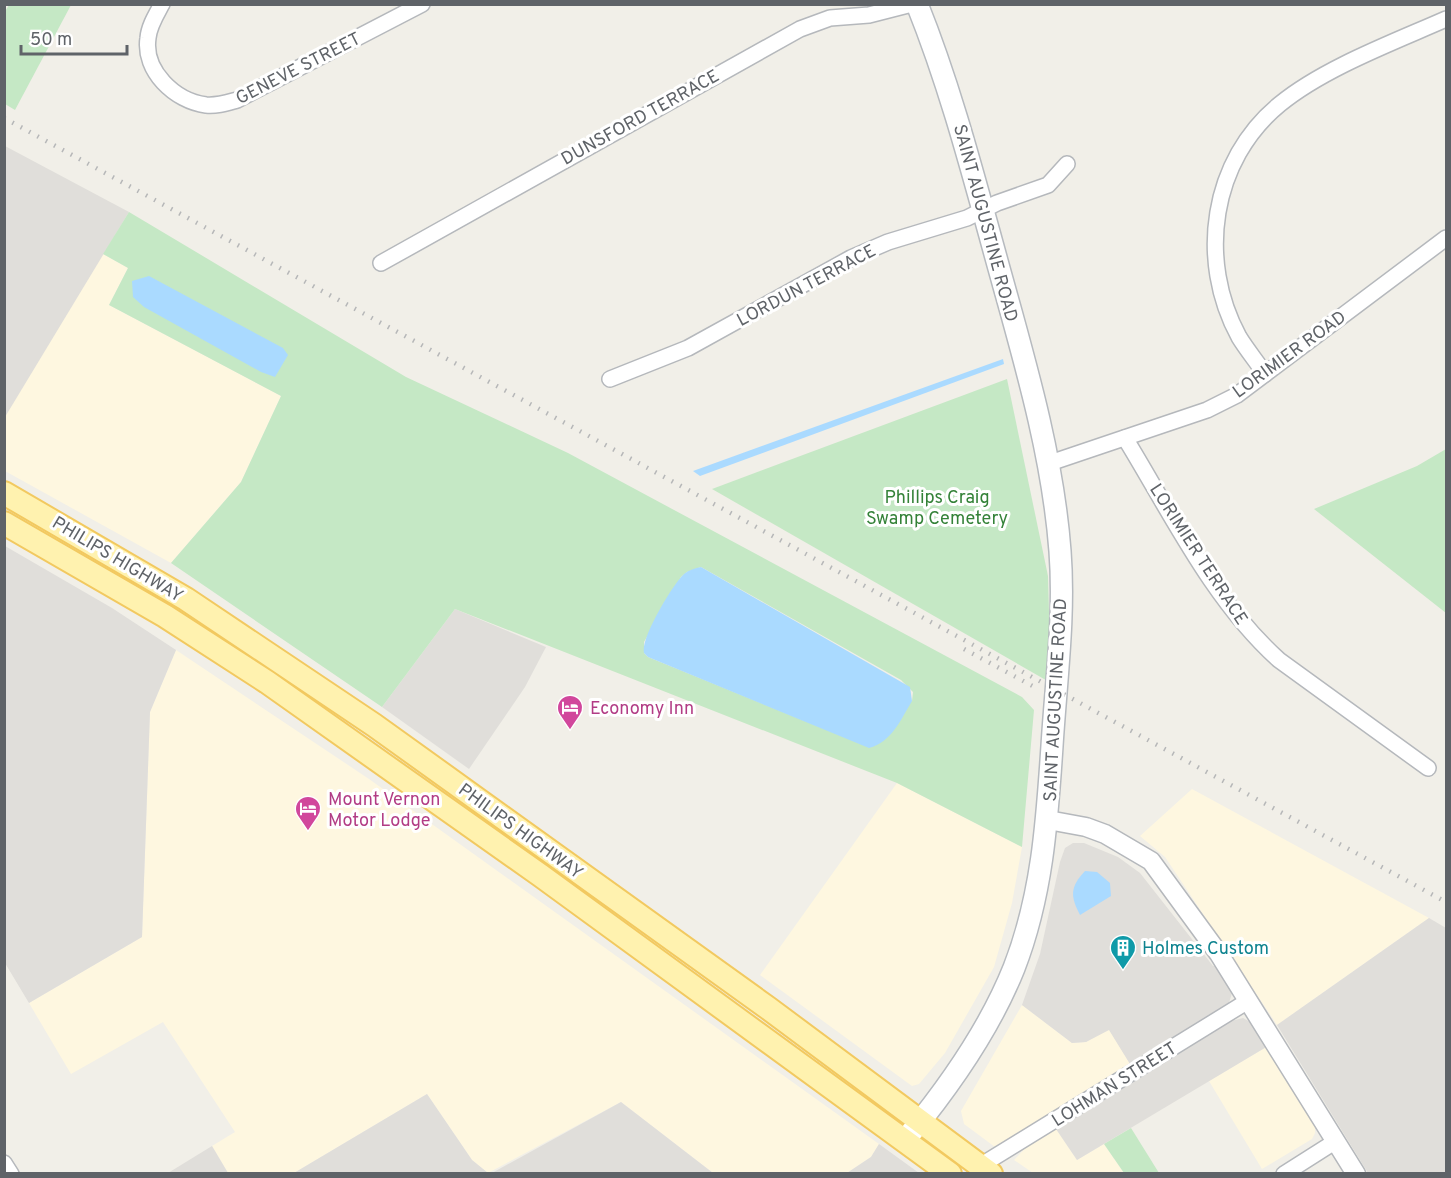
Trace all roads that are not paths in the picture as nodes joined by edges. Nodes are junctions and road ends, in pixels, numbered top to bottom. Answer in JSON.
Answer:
{"nodes":[{"id":1,"x":162,"y":4,"type":"edge"},
{"id":2,"x":423,"y":4,"type":"edge"},
{"id":3,"x":912,"y":4,"type":"edge"},
{"id":4,"x":917,"y":4,"type":"edge"},
{"id":5,"x":1446,"y":19,"type":"edge"},
{"id":6,"x":1067,"y":164,"type":"dead end"},
{"id":7,"x":983,"y":210,"type":"junction"},
{"id":8,"x":1446,"y":238,"type":"edge"},
{"id":9,"x":381,"y":263,"type":"dead end"},
{"id":10,"x":1265,"y":374,"type":"junction"},
{"id":11,"x":610,"y":379,"type":"dead end"},
{"id":12,"x":1125,"y":438,"type":"junction"},
{"id":13,"x":1047,"y":464,"type":"junction"},
{"id":14,"x":4,"y":493,"type":"edge"},
{"id":15,"x":4,"y":523,"type":"edge"},
{"id":16,"x":138,"y":570,"type":"junction"},
{"id":17,"x":110,"y":583,"type":"junction"},
{"id":18,"x":330,"y":695,"type":"junction"},
{"id":19,"x":315,"y":715,"type":"junction"},
{"id":20,"x":1428,"y":768,"type":"dead end"},
{"id":21,"x":1048,"y":820,"type":"junction"},
{"id":22,"x":525,"y":834,"type":"junction"},
{"id":23,"x":511,"y":854,"type":"junction"},
{"id":24,"x":721,"y":974,"type":"junction"},
{"id":25,"x":706,"y":995,"type":"junction"},
{"id":26,"x":1248,"y":1001,"type":"junction"},
{"id":27,"x":920,"y":1121,"type":"junction"},
{"id":28,"x":904,"y":1141,"type":"junction"},
{"id":29,"x":1336,"y":1141,"type":"junction"},
{"id":30,"x":4,"y":1162,"type":"edge"},
{"id":31,"x":985,"y":1170,"type":"edge"},
{"id":32,"x":11,"y":1173,"type":"edge"},
{"id":33,"x":950,"y":1173,"type":"edge"},
{"id":34,"x":1284,"y":1173,"type":"edge"},
{"id":35,"x":1356,"y":1173,"type":"edge"}],
"edges":[{"from":1,"to":2,"type":"street","name":"GENEVE STREET"},
{"from":3,"to":9,"type":"street","name":"DUNSFORD TERRACE"},
{"from":4,"to":7,"type":"main road","name":"SAINT AUGUSTINE ROAD"},
{"from":5,"to":10,"type":"street"},
{"from":6,"to":7,"type":"street","name":"LORDUN TERRACE"},
{"from":7,"to":11,"type":"street","name":"LORDUN TERRACE"},
{"from":7,"to":13,"type":"main road","name":"SAINT AUGUSTINE ROAD"},
{"from":8,"to":10,"type":"street","name":"LORIMIER ROAD"},
{"from":10,"to":12,"type":"street","name":"LORIMIER ROAD"},
{"from":12,"to":13,"type":"street","name":"LORIMIER ROAD"},
{"from":12,"to":20,"type":"street","name":"LORIMIER TERRACE"},
{"from":13,"to":21,"type":"main road","name":"SAINT AUGUSTINE ROAD"},
{"from":14,"to":16,"type":"main road","name":"PHILIPS HIGHWAY"},
{"from":15,"to":17,"type":"main road","name":"PHILIPS HIGHWAY"},
{"from":16,"to":17,"type":"street"},
{"from":16,"to":18,"type":"main road","name":"PHILIPS HIGHWAY"},
{"from":17,"to":19,"type":"main road","name":"PHILIPS HIGHWAY"},
{"from":18,"to":19,"type":"street"},
{"from":18,"to":22,"type":"main road","name":"PHILIPS HIGHWAY"},
{"from":19,"to":23,"type":"main road","name":"PHILIPS HIGHWAY"},
{"from":21,"to":26,"type":"street","name":"SAINT AUGUSTINE ROAD"},
{"from":21,"to":27,"type":"main road"},
{"from":22,"to":23,"type":"street"},
{"from":22,"to":24,"type":"main road","name":"PHILIPS HIGHWAY"},
{"from":23,"to":25,"type":"main road","name":"PHILIPS HIGHWAY"},
{"from":24,"to":25,"type":"street"},
{"from":24,"to":27,"type":"main road","name":"PHILIPS HIGHWAY"},
{"from":25,"to":28,"type":"main road","name":"PHILIPS HIGHWAY"},
{"from":26,"to":29,"type":"street","name":"SAINT AUGUSTINE ROAD"},
{"from":26,"to":31,"type":"street","name":"LOHMAN STREET"},
{"from":27,"to":28,"type":"main road"},
{"from":27,"to":31,"type":"main road","name":"PHILIPS HIGHWAY"},
{"from":28,"to":33,"type":"main road","name":"PHILIPS HIGHWAY"},
{"from":29,"to":34,"type":"street"},
{"from":29,"to":35,"type":"street","name":"SAINT AUGUSTINE ROAD"},
{"from":30,"to":32,"type":"street"}]}
